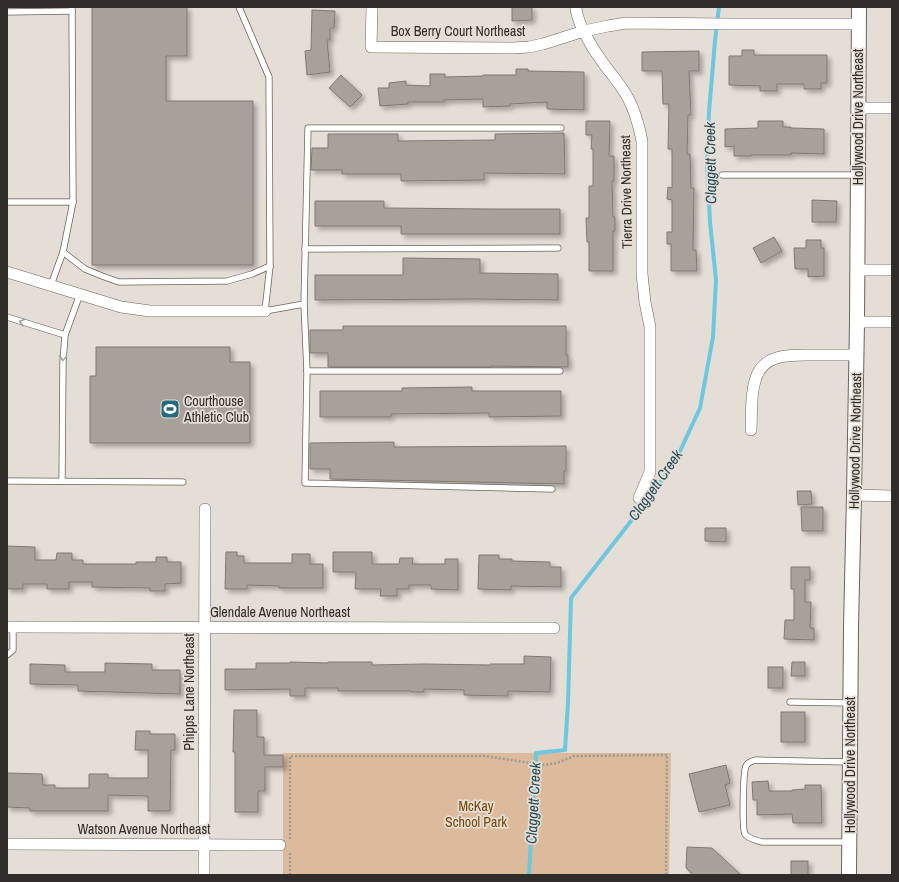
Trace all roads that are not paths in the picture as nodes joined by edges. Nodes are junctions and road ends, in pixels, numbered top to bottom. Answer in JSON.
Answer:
{"nodes":[{"id":1,"x":239,"y":7,"type":"edge"},
{"id":2,"x":372,"y":7,"type":"edge"},
{"id":3,"x":576,"y":7,"type":"edge"},
{"id":4,"x":859,"y":7,"type":"edge"},
{"id":5,"x":72,"y":9,"type":"edge"},
{"id":6,"x":7,"y":12,"type":"edge"},
{"id":7,"x":858,"y":24,"type":"junction"},
{"id":8,"x":584,"y":31,"type":"junction"},
{"id":9,"x":858,"y":108,"type":"junction"},
{"id":10,"x":892,"y":108,"type":"edge"},
{"id":11,"x":561,"y":128,"type":"dead end"},
{"id":12,"x":722,"y":175,"type":"dead end"},
{"id":13,"x":858,"y":175,"type":"junction"},
{"id":14,"x":7,"y":202,"type":"edge"},
{"id":15,"x":73,"y":202,"type":"junction"},
{"id":16,"x":558,"y":248,"type":"dead end"},
{"id":17,"x":305,"y":249,"type":"junction"},
{"id":18,"x":63,"y":252,"type":"junction"},
{"id":19,"x":270,"y":266,"type":"junction"},
{"id":20,"x":857,"y":270,"type":"junction"},
{"id":21,"x":892,"y":270,"type":"edge"},
{"id":22,"x":7,"y":272,"type":"edge"},
{"id":23,"x":51,"y":286,"type":"junction"},
{"id":24,"x":80,"y":294,"type":"junction"},
{"id":25,"x":304,"y":304,"type":"junction"},
{"id":26,"x":265,"y":311,"type":"junction"},
{"id":27,"x":7,"y":317,"type":"edge"},
{"id":28,"x":857,"y":322,"type":"junction"},
{"id":29,"x":892,"y":322,"type":"edge"},
{"id":30,"x":65,"y":335,"type":"junction"},
{"id":31,"x":856,"y":355,"type":"junction"},
{"id":32,"x":307,"y":371,"type":"junction"},
{"id":33,"x":560,"y":371,"type":"dead end"},
{"id":34,"x":751,"y":430,"type":"dead end"},
{"id":35,"x":7,"y":481,"type":"edge"},
{"id":36,"x":62,"y":481,"type":"junction"},
{"id":37,"x":183,"y":482,"type":"dead end"},
{"id":38,"x":552,"y":489,"type":"dead end"},
{"id":39,"x":854,"y":495,"type":"junction"},
{"id":40,"x":892,"y":496,"type":"edge"},
{"id":41,"x":639,"y":498,"type":"dead end"},
{"id":42,"x":205,"y":509,"type":"dead end"},
{"id":43,"x":10,"y":627,"type":"edge"},
{"id":44,"x":205,"y":627,"type":"junction"},
{"id":45,"x":554,"y":628,"type":"dead end"},
{"id":46,"x":7,"y":655,"type":"edge"},
{"id":47,"x":790,"y":702,"type":"dead end"},
{"id":48,"x":850,"y":703,"type":"junction"},
{"id":49,"x":851,"y":762,"type":"junction"},
{"id":50,"x":850,"y":842,"type":"junction"},
{"id":51,"x":7,"y":844,"type":"edge"},
{"id":52,"x":204,"y":844,"type":"junction"},
{"id":53,"x":285,"y":844,"type":"road end"},
{"id":54,"x":204,"y":875,"type":"edge"},
{"id":55,"x":849,"y":875,"type":"edge"}],
"edges":[{"from":1,"to":19,"type":"lane"},
{"from":2,"to":8,"type":"street","name":"Box Berry Court Northeast"},
{"from":3,"to":8,"type":"street","name":"Tierra Drive Northeast"},
{"from":4,"to":7,"type":"street","name":"Hollywood Drive Northeast"},
{"from":5,"to":6,"type":"lane"},
{"from":5,"to":15,"type":"lane"},
{"from":7,"to":8,"type":"street"},
{"from":7,"to":9,"type":"street","name":"Hollywood Drive Northeast"},
{"from":8,"to":41,"type":"street","name":"Tierra Drive Northeast"},
{"from":9,"to":10,"type":"street"},
{"from":9,"to":13,"type":"street","name":"Hollywood Drive Northeast"},
{"from":11,"to":17,"type":"lane"},
{"from":12,"to":13,"type":"lane"},
{"from":13,"to":20,"type":"street","name":"Hollywood Drive Northeast"},
{"from":14,"to":15,"type":"lane"},
{"from":15,"to":18,"type":"lane"},
{"from":16,"to":17,"type":"lane"},
{"from":17,"to":25,"type":"lane"},
{"from":18,"to":19,"type":"lane"},
{"from":18,"to":23,"type":"lane"},
{"from":19,"to":26,"type":"lane"},
{"from":20,"to":21,"type":"street"},
{"from":20,"to":28,"type":"street","name":"Hollywood Drive Northeast"},
{"from":22,"to":23,"type":"street"},
{"from":23,"to":24,"type":"street"},
{"from":24,"to":26,"type":"street"},
{"from":24,"to":30,"type":"lane"},
{"from":25,"to":26,"type":"lane"},
{"from":25,"to":32,"type":"lane"},
{"from":30,"to":27,"type":"lane","one_way":true},
{"from":28,"to":29,"type":"street"},
{"from":28,"to":31,"type":"street","name":"Hollywood Drive Northeast"},
{"from":30,"to":36,"type":"lane","one_way":true},
{"from":31,"to":34,"type":"street"},
{"from":31,"to":39,"type":"street","name":"Hollywood Drive Northeast"},
{"from":32,"to":33,"type":"lane"},
{"from":32,"to":38,"type":"lane"},
{"from":35,"to":36,"type":"lane"},
{"from":36,"to":37,"type":"lane"},
{"from":39,"to":40,"type":"street"},
{"from":39,"to":48,"type":"street","name":"Hollywood Drive Northeast"},
{"from":42,"to":44,"type":"street","name":"Phipps Lane Northeast"},
{"from":43,"to":44,"type":"street","name":"Glendale Avenue Northeast"},
{"from":43,"to":46,"type":"lane"},
{"from":44,"to":45,"type":"street","name":"Glendale Avenue Northeast"},
{"from":44,"to":52,"type":"street","name":"Phipps Lane Northeast"},
{"from":47,"to":48,"type":"lane"},
{"from":48,"to":49,"type":"street","name":"Hollywood Drive Northeast"},
{"from":49,"to":50,"type":"street","name":"Hollywood Drive Northeast"},
{"from":49,"to":50,"type":"lane"},
{"from":50,"to":55,"type":"street","name":"Hollywood Drive Northeast"},
{"from":51,"to":52,"type":"street","name":"Watson Avenue Northeast"},
{"from":52,"to":53,"type":"street","name":"Watson Avenue Northeast"},
{"from":52,"to":54,"type":"street","name":"Phipps Lane Northeast"}]}
